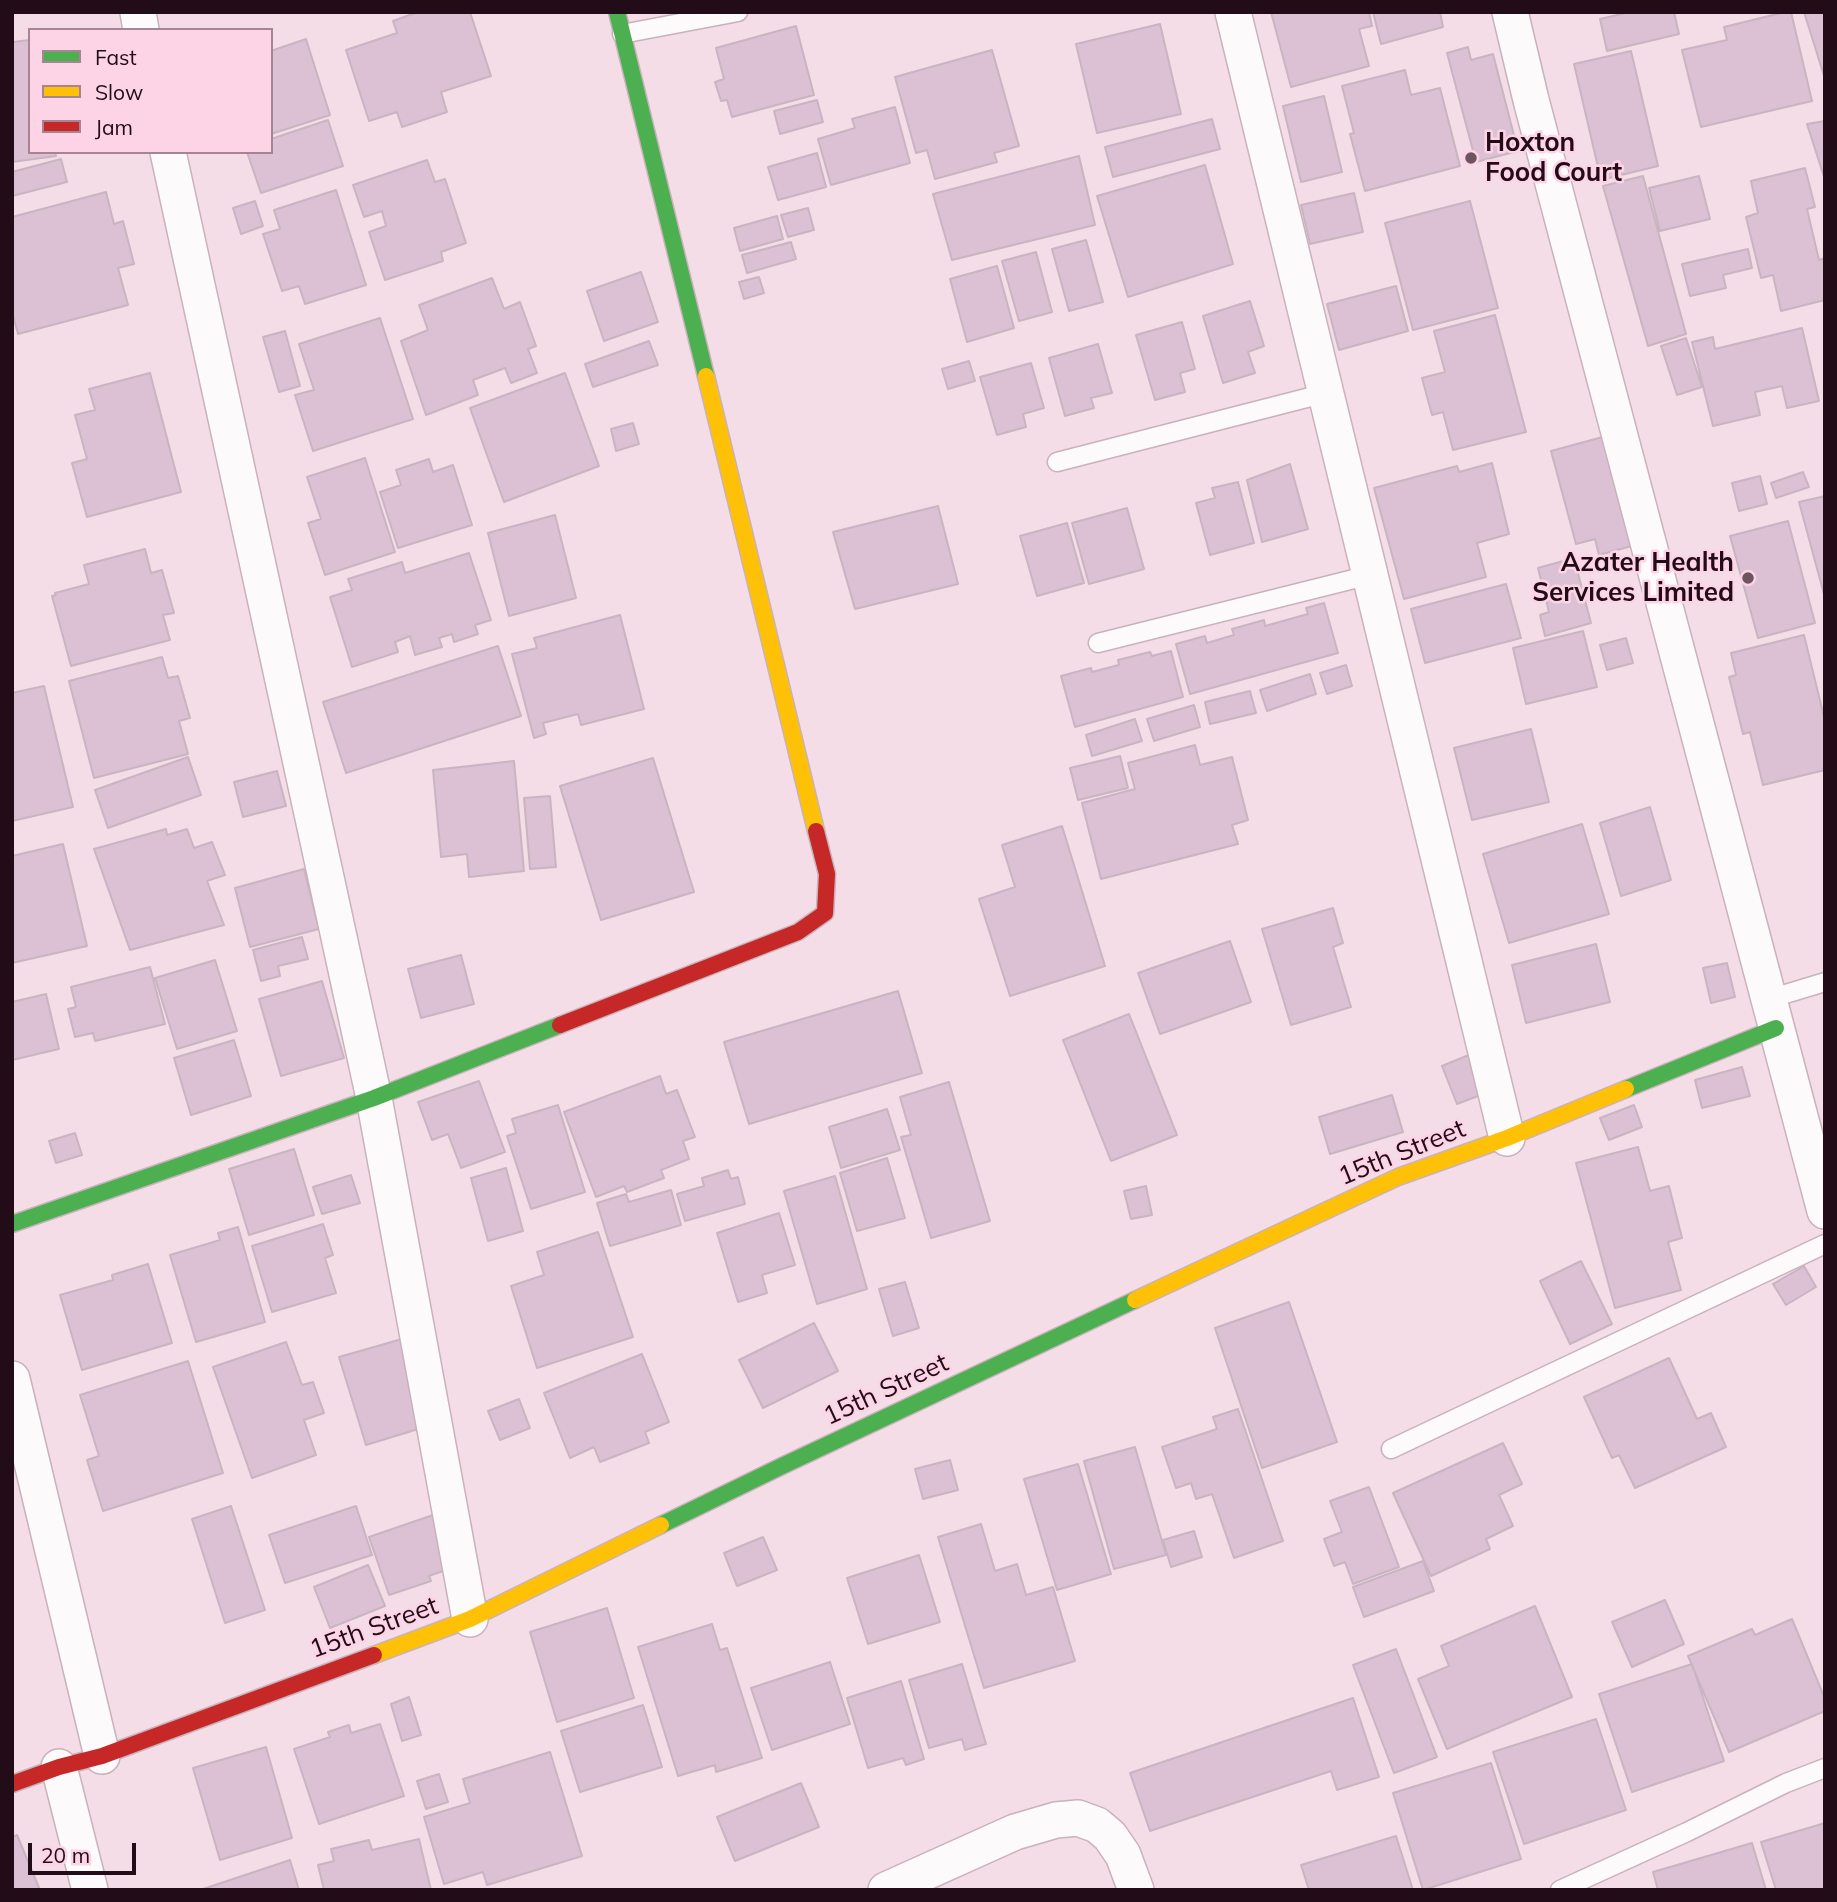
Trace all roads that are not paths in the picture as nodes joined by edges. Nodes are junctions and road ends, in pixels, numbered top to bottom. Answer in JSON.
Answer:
{"nodes":[{"id":1,"x":617,"y":12,"type":"edge"},
{"id":2,"x":738,"y":12,"type":"edge"},
{"id":3,"x":1233,"y":12,"type":"edge"},
{"id":4,"x":1510,"y":12,"type":"edge"},
{"id":5,"x":622,"y":34,"type":"junction"},
{"id":6,"x":169,"y":154,"type":"edge"},
{"id":7,"x":1326,"y":393,"type":"junction"},
{"id":8,"x":1057,"y":462,"type":"dead end"},
{"id":9,"x":1370,"y":575,"type":"junction"},
{"id":10,"x":1098,"y":643,"type":"dead end"},
{"id":11,"x":1825,"y":982,"type":"edge"},
{"id":12,"x":1772,"y":1014,"type":"junction"},
{"id":13,"x":374,"y":1098,"type":"junction"},
{"id":14,"x":1507,"y":1138,"type":"junction"},
{"id":15,"x":1825,"y":1211,"type":"edge"},
{"id":16,"x":12,"y":1224,"type":"edge"},
{"id":17,"x":1825,"y":1244,"type":"edge"},
{"id":18,"x":12,"y":1379,"type":"edge"},
{"id":19,"x":1391,"y":1449,"type":"dead end"},
{"id":20,"x":470,"y":1619,"type":"junction"},
{"id":21,"x":102,"y":1756,"type":"junction"},
{"id":22,"x":59,"y":1767,"type":"junction"},
{"id":23,"x":1825,"y":1768,"type":"edge"},
{"id":24,"x":12,"y":1784,"type":"edge"},
{"id":25,"x":90,"y":1890,"type":"edge"},
{"id":26,"x":886,"y":1890,"type":"edge"},
{"id":27,"x":1136,"y":1890,"type":"edge"},
{"id":28,"x":1560,"y":1890,"type":"edge"}],
"edges":[{"from":1,"to":5,"type":"street"},
{"from":2,"to":5,"type":"lane"},
{"from":3,"to":7,"type":"street"},
{"from":4,"to":12,"type":"street"},
{"from":5,"to":13,"type":"street"},
{"from":6,"to":13,"type":"street"},
{"from":7,"to":8,"type":"lane"},
{"from":7,"to":9,"type":"street"},
{"from":9,"to":10,"type":"lane"},
{"from":9,"to":14,"type":"street"},
{"from":11,"to":12,"type":"lane"},
{"from":12,"to":14,"type":"street","name":"15th Street"},
{"from":12,"to":15,"type":"street"},
{"from":13,"to":16,"type":"street"},
{"from":13,"to":20,"type":"street"},
{"from":14,"to":20,"type":"street","name":"15th Street"},
{"from":17,"to":19,"type":"lane"},
{"from":18,"to":21,"type":"street"},
{"from":20,"to":21,"type":"street","name":"15th Street"},
{"from":21,"to":22,"type":"street","name":"15th Street"},
{"from":22,"to":24,"type":"street","name":"15th Street"},
{"from":22,"to":25,"type":"street"},
{"from":23,"to":28,"type":"lane"},
{"from":26,"to":27,"type":"street"}]}
